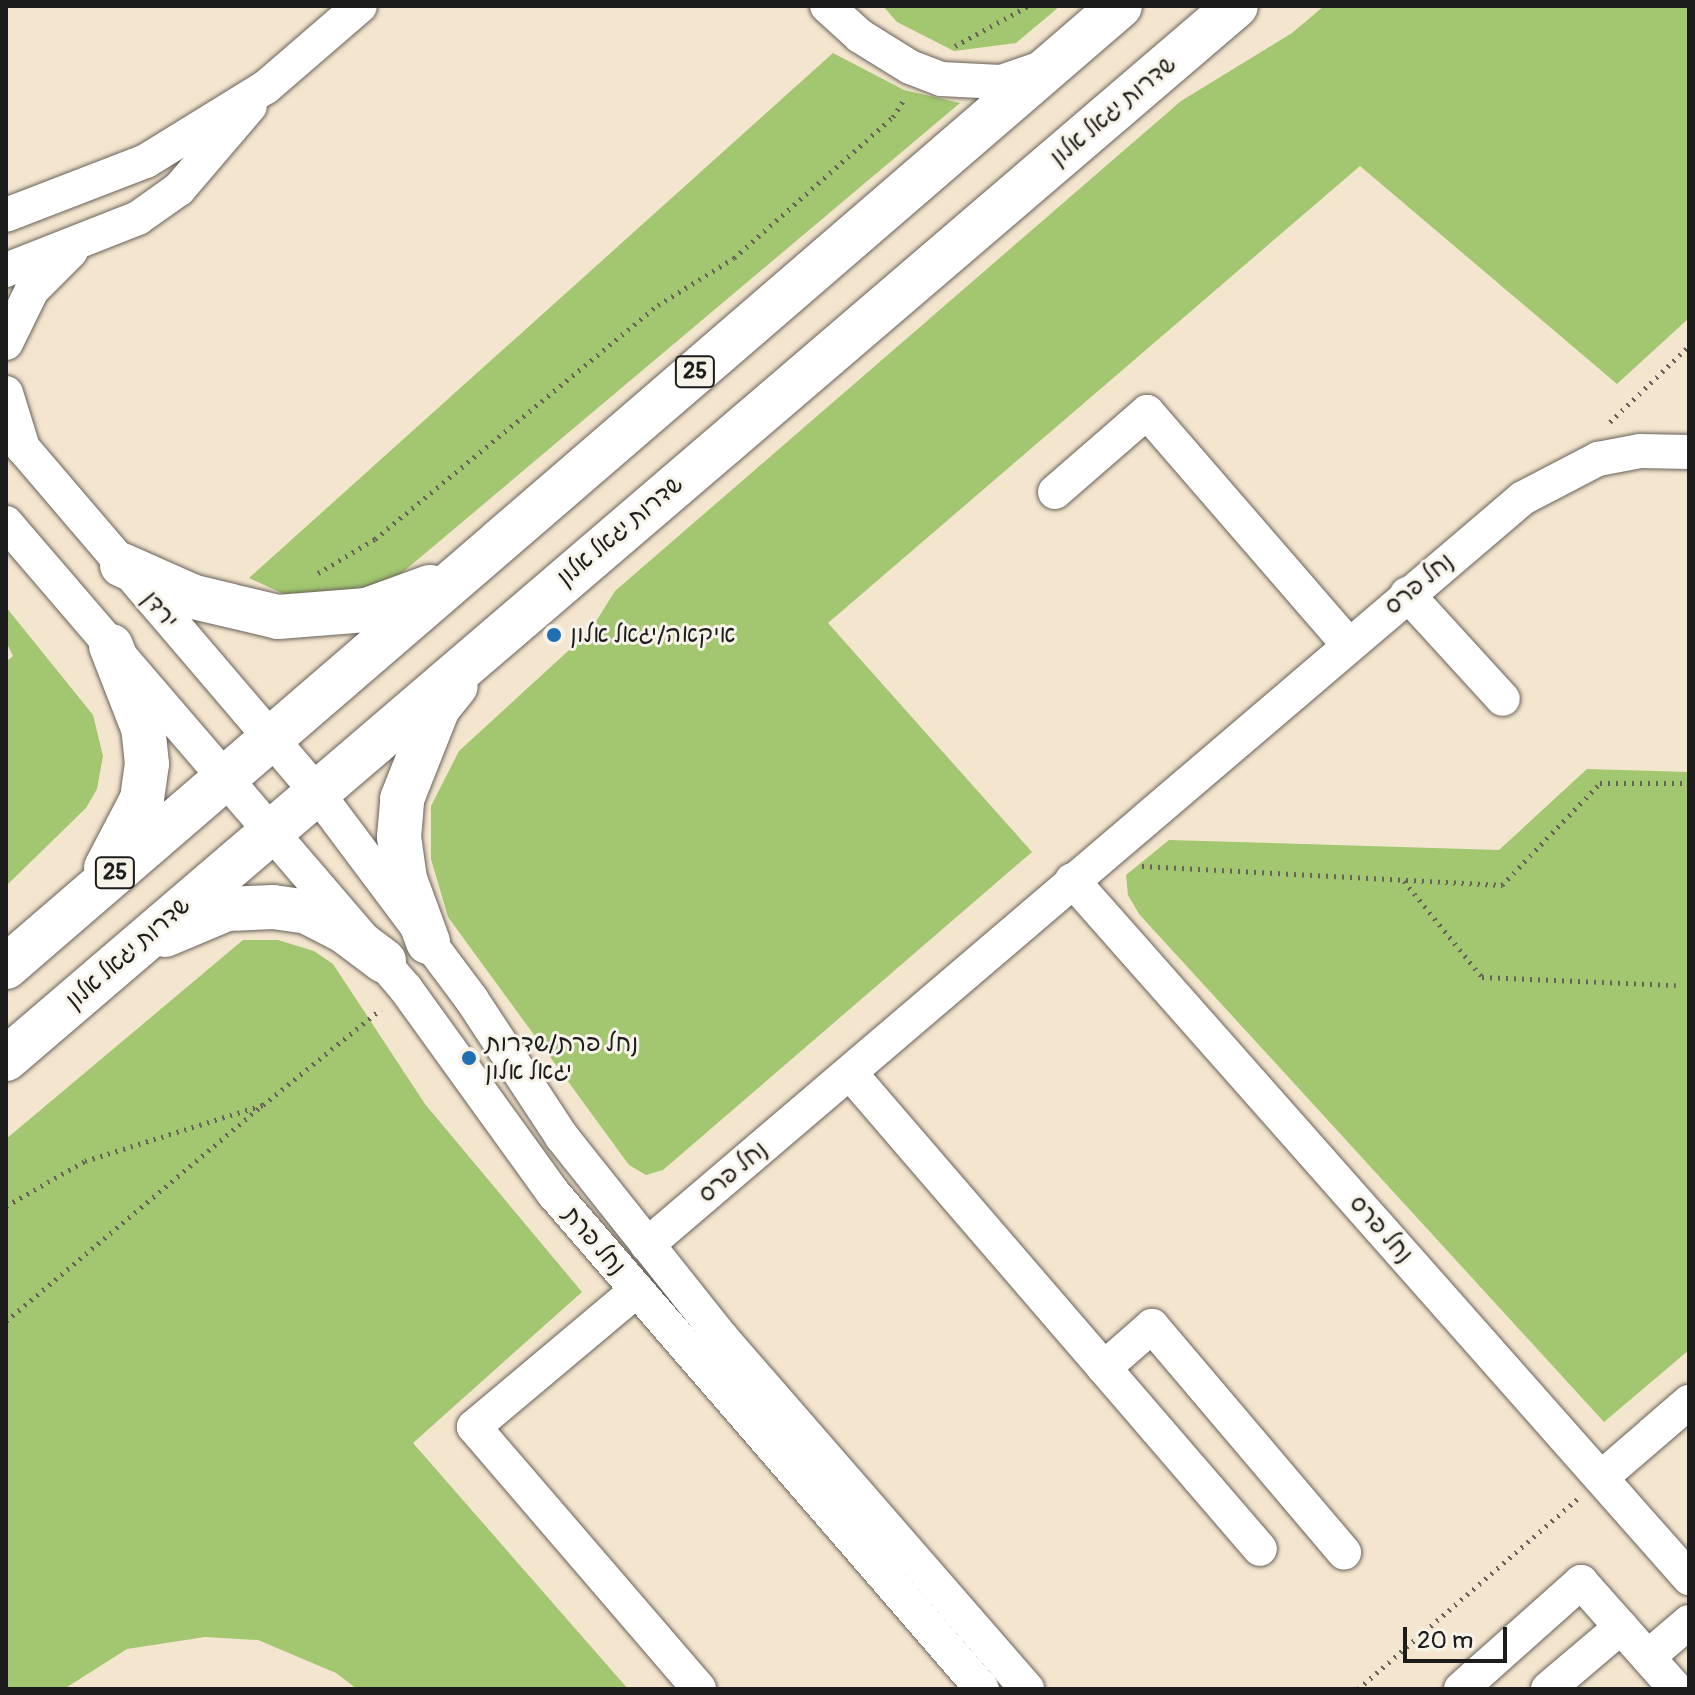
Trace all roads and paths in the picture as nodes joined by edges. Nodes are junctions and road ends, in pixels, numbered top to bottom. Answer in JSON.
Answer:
{"nodes":[{"id":1,"x":360,"y":6,"type":"edge"},
{"id":2,"x":827,"y":6,"type":"edge"},
{"id":3,"x":1028,"y":6,"type":"edge"},
{"id":4,"x":1120,"y":6,"type":"edge"},
{"id":5,"x":1236,"y":6,"type":"edge"},
{"id":6,"x":1050,"y":66,"type":"junction"},
{"id":7,"x":921,"y":71,"type":"junction"},
{"id":8,"x":266,"y":87,"type":"junction"},
{"id":9,"x":6,"y":215,"type":"edge"},
{"id":10,"x":80,"y":241,"type":"junction"},
{"id":11,"x":6,"y":270,"type":"edge"},
{"id":12,"x":6,"y":343,"type":"edge"},
{"id":13,"x":1689,"y":346,"type":"edge"},
{"id":14,"x":6,"y":393,"type":"edge"},
{"id":15,"x":15,"y":438,"type":"edge"},
{"id":16,"x":1689,"y":452,"type":"edge"},
{"id":17,"x":1598,"y":459,"type":"junction"},
{"id":18,"x":1055,"y":492,"type":"dead end"},
{"id":19,"x":6,"y":523,"type":"edge"},
{"id":20,"x":122,"y":565,"type":"junction"},
{"id":21,"x":461,"y":573,"type":"junction"},
{"id":22,"x":310,"y":577,"type":"dead end"},
{"id":23,"x":1407,"y":594,"type":"junction"},
{"id":24,"x":502,"y":631,"type":"junction"},
{"id":25,"x":1348,"y":644,"type":"junction"},
{"id":26,"x":111,"y":646,"type":"junction"},
{"id":27,"x":1503,"y":699,"type":"dead end"},
{"id":28,"x":270,"y":739,"type":"junction"},
{"id":29,"x":224,"y":779,"type":"junction"},
{"id":30,"x":1689,"y":783,"type":"edge"},
{"id":31,"x":315,"y":790,"type":"junction"},
{"id":32,"x":269,"y":829,"type":"junction"},
{"id":33,"x":1082,"y":872,"type":"junction"},
{"id":34,"x":1404,"y":880,"type":"junction"},
{"id":35,"x":86,"y":899,"type":"junction"},
{"id":36,"x":428,"y":942,"type":"junction"},
{"id":37,"x":130,"y":951,"type":"junction"},
{"id":38,"x":6,"y":967,"type":"edge"},
{"id":39,"x":395,"y":975,"type":"junction"},
{"id":40,"x":1676,"y":985,"type":"dead end"},
{"id":41,"x":6,"y":1059,"type":"edge"},
{"id":42,"x":850,"y":1073,"type":"junction"},
{"id":43,"x":263,"y":1105,"type":"junction"},
{"id":44,"x":6,"y":1206,"type":"edge"},
{"id":45,"x":647,"y":1245,"type":"junction"},
{"id":46,"x":637,"y":1290,"type":"junction"},
{"id":47,"x":6,"y":1321,"type":"edge"},
{"id":48,"x":1104,"y":1368,"type":"junction"},
{"id":49,"x":1689,"y":1402,"type":"edge"},
{"id":50,"x":1602,"y":1477,"type":"junction"},
{"id":51,"x":1260,"y":1549,"type":"dead end"},
{"id":52,"x":1344,"y":1552,"type":"dead end"},
{"id":53,"x":1689,"y":1578,"type":"edge"},
{"id":54,"x":1689,"y":1622,"type":"edge"},
{"id":55,"x":1621,"y":1627,"type":"junction"},
{"id":56,"x":1648,"y":1657,"type":"junction"},
{"id":57,"x":699,"y":1689,"type":"edge"},
{"id":58,"x":982,"y":1689,"type":"edge"},
{"id":59,"x":1027,"y":1689,"type":"edge"},
{"id":60,"x":1358,"y":1689,"type":"edge"},
{"id":61,"x":1461,"y":1689,"type":"edge"},
{"id":62,"x":1548,"y":1689,"type":"edge"},
{"id":63,"x":1676,"y":1689,"type":"edge"}],
"edges":[{"from":1,"to":8,"type":"street"},
{"from":2,"to":7,"type":"street"},
{"from":3,"to":7,"type":"path"},
{"from":4,"to":6,"type":"highway","number":"25"},
{"from":5,"to":24,"type":"highway","name":"שדרות יגאל אלון"},
{"from":6,"to":7,"type":"street"},
{"from":6,"to":21,"type":"highway","number":"25"},
{"from":7,"to":22,"type":"path"},
{"from":8,"to":9,"type":"street"},
{"from":8,"to":10,"type":"street"},
{"from":10,"to":11,"type":"street"},
{"from":10,"to":12,"type":"street"},
{"from":13,"to":17,"type":"path"},
{"from":14,"to":15,"type":"street"},
{"from":15,"to":20,"type":"street","name":"ירדן"},
{"from":16,"to":17,"type":"street","name":"נחל פרס"},
{"from":17,"to":23,"type":"street","name":"נחל פרס"},
{"from":18,"to":25,"type":"street"},
{"from":19,"to":26,"type":"street"},
{"from":20,"to":21,"type":"highway"},
{"from":20,"to":28,"type":"street","name":"ירדן"},
{"from":21,"to":28,"type":"highway","number":"25"},
{"from":23,"to":25,"type":"street","name":"נחל פרס"},
{"from":23,"to":27,"type":"street"},
{"from":24,"to":31,"type":"highway","name":"שדרות יגאל אלון"},
{"from":24,"to":36,"type":"highway"},
{"from":25,"to":33,"type":"street","name":"נחל פרס"},
{"from":26,"to":29,"type":"street"},
{"from":26,"to":35,"type":"highway"},
{"from":28,"to":29,"type":"highway","number":"25"},
{"from":28,"to":31,"type":"street","name":"ירדן"},
{"from":29,"to":32,"type":"street","name":"נחל פרת"},
{"from":29,"to":35,"type":"highway","number":"25"},
{"from":30,"to":34,"type":"path"},
{"from":31,"to":32,"type":"highway","name":"שדרות יגאל אלון"},
{"from":31,"to":36,"type":"street","name":"נחל פרת"},
{"from":32,"to":37,"type":"highway","name":"שדרות יגאל אלון"},
{"from":32,"to":39,"type":"street","name":"נחל פרת"},
{"from":33,"to":34,"type":"path"},
{"from":33,"to":42,"type":"street","name":"נחל פרס"},
{"from":33,"to":50,"type":"street","name":"נחל פרס"},
{"from":34,"to":40,"type":"path"},
{"from":35,"to":38,"type":"highway","number":"25"},
{"from":36,"to":45,"type":"street","name":"נחל פרת"},
{"from":37,"to":39,"type":"highway"},
{"from":37,"to":41,"type":"highway","name":"שדרות יגאל אלון"},
{"from":39,"to":43,"type":"path"},
{"from":39,"to":46,"type":"street","name":"נחל פרת"},
{"from":42,"to":45,"type":"street","name":"נחל פרס"},
{"from":42,"to":48,"type":"street"},
{"from":43,"to":44,"type":"path"},
{"from":43,"to":47,"type":"path"},
{"from":45,"to":59,"type":"street","name":"נחל פרת"},
{"from":46,"to":57,"type":"street"},
{"from":46,"to":58,"type":"street","name":"נחל פרת"},
{"from":48,"to":51,"type":"street"},
{"from":48,"to":52,"type":"street"},
{"from":49,"to":50,"type":"street"},
{"from":50,"to":53,"type":"street","name":"נחל פרס"},
{"from":50,"to":60,"type":"path"},
{"from":54,"to":56,"type":"street"},
{"from":55,"to":56,"type":"street"},
{"from":55,"to":61,"type":"street"},
{"from":55,"to":62,"type":"street"},
{"from":56,"to":63,"type":"street"}]}
